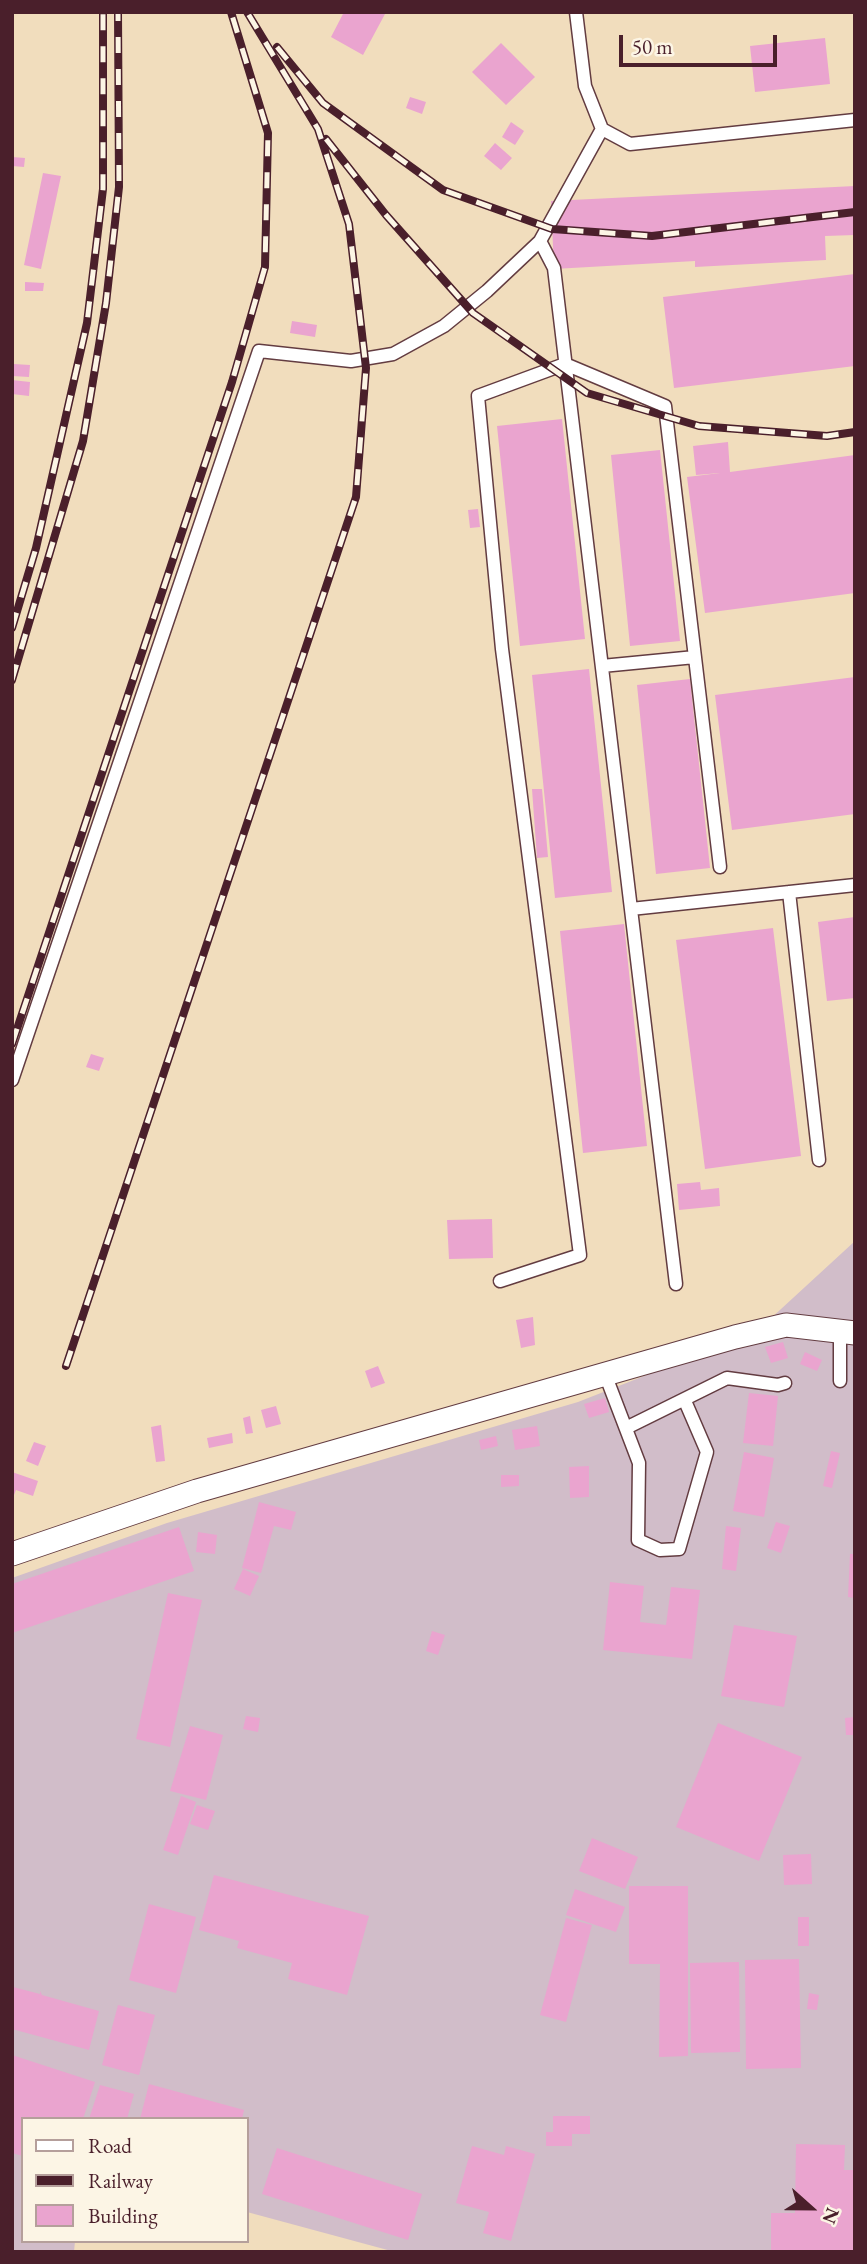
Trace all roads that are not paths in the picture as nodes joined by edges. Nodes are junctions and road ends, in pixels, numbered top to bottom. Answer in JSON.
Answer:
{"nodes":[{"id":1,"x":576,"y":12,"type":"edge"},
{"id":2,"x":855,"y":120,"type":"edge"},
{"id":3,"x":602,"y":129,"type":"junction"},
{"id":4,"x":540,"y":241,"type":"junction"},
{"id":5,"x":565,"y":364,"type":"junction"},
{"id":6,"x":695,"y":657,"type":"junction"},
{"id":7,"x":601,"y":666,"type":"junction"},
{"id":8,"x":720,"y":867,"type":"dead end"},
{"id":9,"x":855,"y":885,"type":"edge"},
{"id":10,"x":789,"y":892,"type":"junction"},
{"id":11,"x":631,"y":909,"type":"junction"},
{"id":12,"x":12,"y":1080,"type":"edge"},
{"id":13,"x":819,"y":1160,"type":"dead end"},
{"id":14,"x":500,"y":1281,"type":"dead end"},
{"id":15,"x":676,"y":1284,"type":"dead end"},
{"id":16,"x":847,"y":1332,"type":"edge"},
{"id":17,"x":606,"y":1374,"type":"junction"},
{"id":18,"x":840,"y":1381,"type":"dead end"},
{"id":19,"x":785,"y":1382,"type":"dead end"},
{"id":20,"x":685,"y":1401,"type":"junction"},
{"id":21,"x":626,"y":1428,"type":"junction"},
{"id":22,"x":12,"y":1554,"type":"edge"}],
"edges":[{"from":1,"to":3,"type":"lane"},
{"from":2,"to":3,"type":"lane"},
{"from":3,"to":4,"type":"lane"},
{"from":4,"to":5,"type":"lane"},
{"from":4,"to":12,"type":"lane"},
{"from":5,"to":6,"type":"lane"},
{"from":5,"to":7,"type":"lane"},
{"from":5,"to":14,"type":"lane"},
{"from":6,"to":7,"type":"lane"},
{"from":6,"to":8,"type":"lane"},
{"from":7,"to":11,"type":"lane"},
{"from":9,"to":10,"type":"lane"},
{"from":10,"to":11,"type":"lane"},
{"from":10,"to":13,"type":"lane"},
{"from":11,"to":15,"type":"lane"},
{"from":16,"to":17,"type":"street"},
{"from":16,"to":18,"type":"lane"},
{"from":17,"to":21,"type":"lane"},
{"from":17,"to":22,"type":"street"},
{"from":19,"to":20,"type":"lane"},
{"from":20,"to":21,"type":"lane"},
{"from":20,"to":21,"type":"lane"}]}
